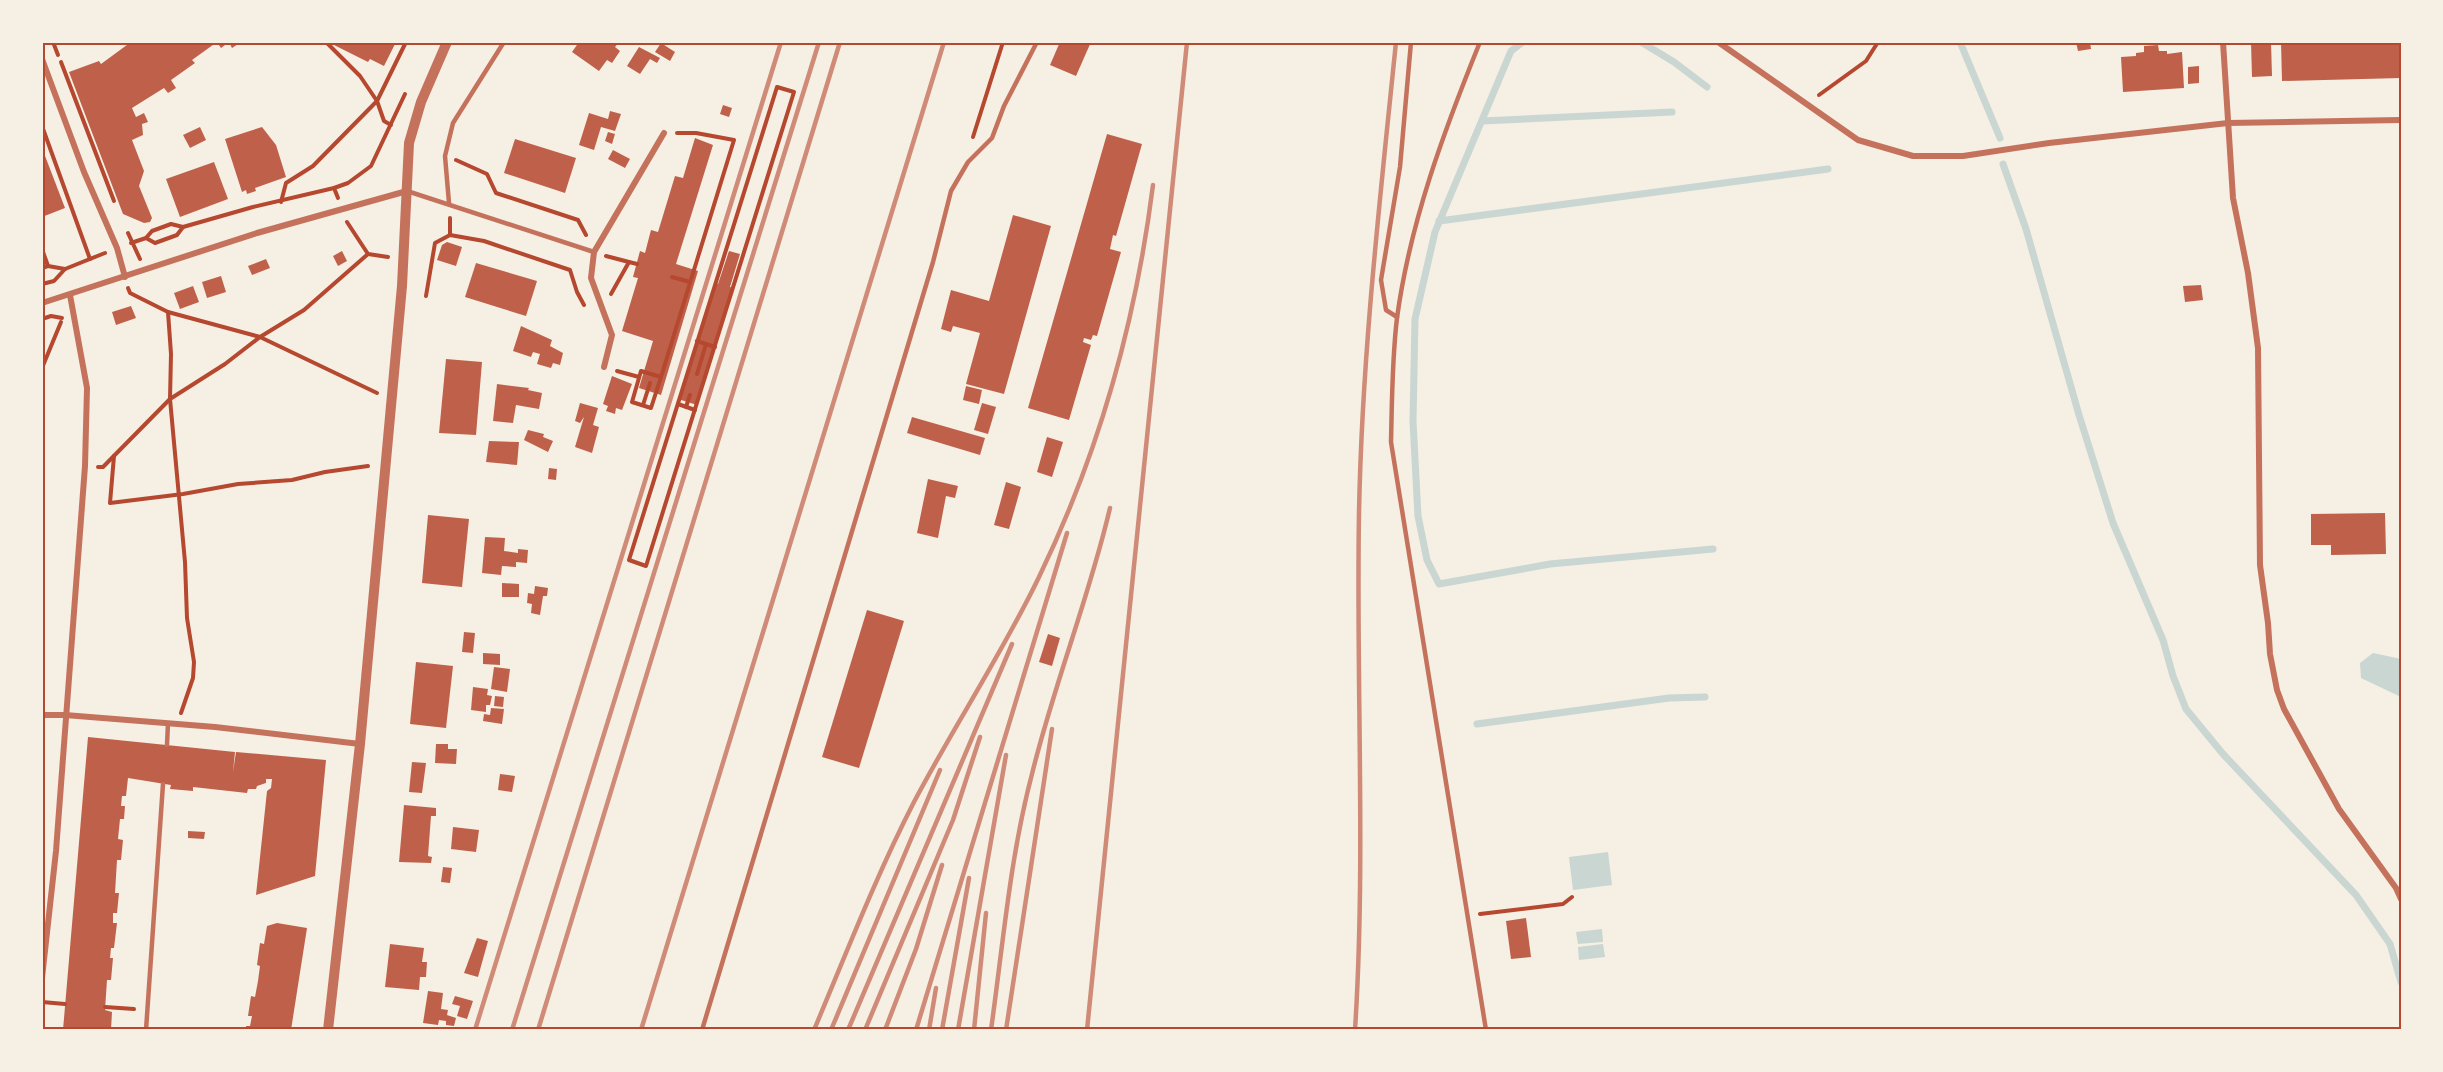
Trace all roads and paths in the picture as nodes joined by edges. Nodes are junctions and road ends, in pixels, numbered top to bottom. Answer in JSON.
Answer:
{"nodes":[{"id":1,"x":53,"y":42,"type":"edge"},
{"id":2,"x":326,"y":42,"type":"edge"},
{"id":3,"x":406,"y":42,"type":"edge"},
{"id":4,"x":447,"y":42,"type":"edge"},
{"id":5,"x":504,"y":42,"type":"edge"},
{"id":6,"x":1003,"y":42,"type":"edge"},
{"id":7,"x":1037,"y":42,"type":"edge"},
{"id":8,"x":1411,"y":42,"type":"edge"},
{"id":9,"x":1480,"y":42,"type":"edge"},
{"id":10,"x":1718,"y":42,"type":"edge"},
{"id":11,"x":1878,"y":42,"type":"edge"},
{"id":12,"x":2223,"y":42,"type":"edge"},
{"id":13,"x":42,"y":59,"type":"edge"},
{"id":14,"x":409,"y":85,"type":"dead end"},
{"id":15,"x":377,"y":101,"type":"junction"},
{"id":16,"x":1807,"y":106,"type":"junction"},
{"id":17,"x":2401,"y":120,"type":"edge"},
{"id":18,"x":2228,"y":123,"type":"junction"},
{"id":19,"x":391,"y":125,"type":"junction"},
{"id":20,"x":42,"y":126,"type":"edge"},
{"id":21,"x":664,"y":133,"type":"joint"},
{"id":22,"x":977,"y":153,"type":"junction"},
{"id":23,"x":445,"y":156,"type":"junction"},
{"id":24,"x":334,"y":188,"type":"junction"},
{"id":25,"x":407,"y":190,"type":"junction"},
{"id":26,"x":337,"y":196,"type":"dead end"},
{"id":27,"x":281,"y":202,"type":"junction"},
{"id":28,"x":449,"y":203,"type":"junction"},
{"id":29,"x":115,"y":204,"type":"dead end"},
{"id":30,"x":345,"y":216,"type":"dead end"},
{"id":31,"x":124,"y":224,"type":"dead end"},
{"id":32,"x":183,"y":227,"type":"junction"},
{"id":33,"x":147,"y":238,"type":"junction"},
{"id":34,"x":133,"y":242,"type":"junction"},
{"id":35,"x":42,"y":249,"type":"edge"},
{"id":36,"x":594,"y":252,"type":"junction"},
{"id":37,"x":105,"y":253,"type":"dead end"},
{"id":38,"x":368,"y":254,"type":"junction"},
{"id":39,"x":391,"y":257,"type":"dead end"},
{"id":40,"x":90,"y":259,"type":"junction"},
{"id":41,"x":622,"y":260,"type":"dead end"},
{"id":42,"x":629,"y":261,"type":"junction"},
{"id":43,"x":637,"y":264,"type":"dead end"},
{"id":44,"x":48,"y":266,"type":"junction"},
{"id":45,"x":42,"y":268,"type":"edge"},
{"id":46,"x":65,"y":269,"type":"junction"},
{"id":47,"x":144,"y":270,"type":"junction"},
{"id":48,"x":570,"y":270,"type":"junction"},
{"id":49,"x":578,"y":273,"type":"dead end"},
{"id":50,"x":125,"y":276,"type":"junction"},
{"id":51,"x":672,"y":277,"type":"dead end"},
{"id":52,"x":690,"y":282,"type":"junction"},
{"id":53,"x":42,"y":284,"type":"edge"},
{"id":54,"x":614,"y":291,"type":"dead end"},
{"id":55,"x":70,"y":295,"type":"junction"},
{"id":56,"x":426,"y":296,"type":"dead end"},
{"id":57,"x":42,"y":303,"type":"edge"},
{"id":58,"x":587,"y":310,"type":"dead end"},
{"id":59,"x":168,"y":312,"type":"junction"},
{"id":60,"x":1397,"y":317,"type":"junction"},
{"id":61,"x":42,"y":319,"type":"edge"},
{"id":62,"x":260,"y":337,"type":"junction"},
{"id":63,"x":697,"y":341,"type":"junction"},
{"id":64,"x":706,"y":344,"type":"junction"},
{"id":65,"x":715,"y":347,"type":"junction"},
{"id":66,"x":604,"y":367,"type":"joint"},
{"id":67,"x":42,"y":368,"type":"edge"},
{"id":68,"x":696,"y":374,"type":"dead end"},
{"id":69,"x":639,"y":377,"type":"junction"},
{"id":70,"x":661,"y":377,"type":"junction"},
{"id":71,"x":650,"y":383,"type":"dead end"},
{"id":72,"x":690,"y":394,"type":"dead end"},
{"id":73,"x":392,"y":397,"type":"junction"},
{"id":74,"x":170,"y":399,"type":"junction"},
{"id":75,"x":678,"y":404,"type":"junction"},
{"id":76,"x":643,"y":405,"type":"junction"},
{"id":77,"x":686,"y":407,"type":"junction"},
{"id":78,"x":695,"y":410,"type":"junction"},
{"id":79,"x":115,"y":455,"type":"junction"},
{"id":80,"x":85,"y":466,"type":"junction"},
{"id":81,"x":368,"y":466,"type":"dead end"},
{"id":82,"x":178,"y":495,"type":"junction"},
{"id":83,"x":42,"y":715,"type":"edge"},
{"id":84,"x":65,"y":715,"type":"junction"},
{"id":85,"x":168,"y":723,"type":"junction"},
{"id":86,"x":180,"y":724,"type":"junction"},
{"id":87,"x":360,"y":744,"type":"junction"},
{"id":88,"x":167,"y":745,"type":"dead end"},
{"id":89,"x":163,"y":784,"type":"dead end"},
{"id":90,"x":1572,"y":897,"type":"dead end"},
{"id":91,"x":2401,"y":899,"type":"edge"},
{"id":92,"x":1468,"y":916,"type":"junction"},
{"id":93,"x":42,"y":978,"type":"edge"},
{"id":94,"x":42,"y":1002,"type":"edge"},
{"id":95,"x":65,"y":1004,"type":"dead end"},
{"id":96,"x":105,"y":1006,"type":"dead end"},
{"id":97,"x":148,"y":1010,"type":"junction"},
{"id":98,"x":146,"y":1030,"type":"edge"},
{"id":99,"x":328,"y":1030,"type":"edge"},
{"id":100,"x":702,"y":1030,"type":"edge"},
{"id":101,"x":1486,"y":1030,"type":"edge"}],
"edges":[{"from":1,"to":29,"type":"path"},
{"from":2,"to":15,"type":"path"},
{"from":3,"to":15,"type":"path"},
{"from":4,"to":25,"type":"street"},
{"from":5,"to":23,"type":"lane"},
{"from":6,"to":22,"type":"path"},
{"from":7,"to":22,"type":"lane"},
{"from":8,"to":60,"type":"lane"},
{"from":9,"to":60,"type":"lane"},
{"from":10,"to":16,"type":"street"},
{"from":11,"to":16,"type":"path"},
{"from":12,"to":18,"type":"street"},
{"from":13,"to":50,"type":"street"},
{"from":14,"to":19,"type":"path"},
{"from":15,"to":19,"type":"path"},
{"from":15,"to":27,"type":"path"},
{"from":16,"to":18,"type":"street"},
{"from":17,"to":18,"type":"street"},
{"from":18,"to":91,"type":"street"},
{"from":19,"to":24,"type":"path"},
{"from":20,"to":40,"type":"path"},
{"from":21,"to":36,"type":"street"},
{"from":21,"to":52,"type":"path"},
{"from":22,"to":100,"type":"lane"},
{"from":23,"to":28,"type":"lane"},
{"from":23,"to":36,"type":"path"},
{"from":24,"to":26,"type":"path"},
{"from":24,"to":27,"type":"path"},
{"from":25,"to":28,"type":"lane"},
{"from":25,"to":47,"type":"street"},
{"from":25,"to":73,"type":"street"},
{"from":27,"to":32,"type":"path"},
{"from":28,"to":36,"type":"lane"},
{"from":30,"to":38,"type":"path"},
{"from":31,"to":34,"type":"path"},
{"from":32,"to":33,"type":"path"},
{"from":32,"to":33,"type":"path"},
{"from":33,"to":34,"type":"path"},
{"from":34,"to":47,"type":"path"},
{"from":35,"to":44,"type":"path"},
{"from":36,"to":66,"type":"street"},
{"from":37,"to":40,"type":"path"},
{"from":38,"to":39,"type":"path"},
{"from":38,"to":62,"type":"path"},
{"from":40,"to":46,"type":"path"},
{"from":41,"to":42,"type":"path"},
{"from":42,"to":43,"type":"path"},
{"from":42,"to":54,"type":"path"},
{"from":44,"to":45,"type":"path"},
{"from":44,"to":46,"type":"path"},
{"from":46,"to":53,"type":"path"},
{"from":47,"to":50,"type":"street"},
{"from":48,"to":49,"type":"path"},
{"from":48,"to":56,"type":"path"},
{"from":48,"to":58,"type":"path"},
{"from":50,"to":55,"type":"street"},
{"from":50,"to":59,"type":"path"},
{"from":51,"to":52,"type":"path"},
{"from":52,"to":70,"type":"path"},
{"from":55,"to":57,"type":"street"},
{"from":55,"to":80,"type":"street"},
{"from":59,"to":62,"type":"path"},
{"from":59,"to":74,"type":"path"},
{"from":60,"to":92,"type":"lane"},
{"from":61,"to":67,"type":"path"},
{"from":62,"to":73,"type":"path"},
{"from":62,"to":74,"type":"path"},
{"from":63,"to":64,"type":"path"},
{"from":63,"to":65,"type":"path"},
{"from":63,"to":75,"type":"path"},
{"from":64,"to":65,"type":"path"},
{"from":64,"to":68,"type":"path"},
{"from":65,"to":78,"type":"path"},
{"from":66,"to":69,"type":"path"},
{"from":69,"to":70,"type":"path"},
{"from":69,"to":76,"type":"path"},
{"from":70,"to":76,"type":"path"},
{"from":71,"to":76,"type":"path"},
{"from":72,"to":77,"type":"path"},
{"from":73,"to":87,"type":"street"},
{"from":74,"to":79,"type":"path"},
{"from":74,"to":82,"type":"path"},
{"from":75,"to":77,"type":"path"},
{"from":75,"to":78,"type":"path"},
{"from":77,"to":78,"type":"path"},
{"from":79,"to":80,"type":"path"},
{"from":79,"to":82,"type":"path"},
{"from":80,"to":84,"type":"street"},
{"from":81,"to":82,"type":"path"},
{"from":82,"to":86,"type":"path"},
{"from":83,"to":84,"type":"street"},
{"from":84,"to":85,"type":"street"},
{"from":84,"to":93,"type":"street"},
{"from":85,"to":86,"type":"street"},
{"from":85,"to":88,"type":"lane"},
{"from":86,"to":87,"type":"street"},
{"from":87,"to":99,"type":"street"},
{"from":89,"to":97,"type":"lane"},
{"from":90,"to":92,"type":"path"},
{"from":92,"to":101,"type":"lane"},
{"from":94,"to":95,"type":"path"},
{"from":96,"to":97,"type":"path"},
{"from":97,"to":98,"type":"lane"}]}
